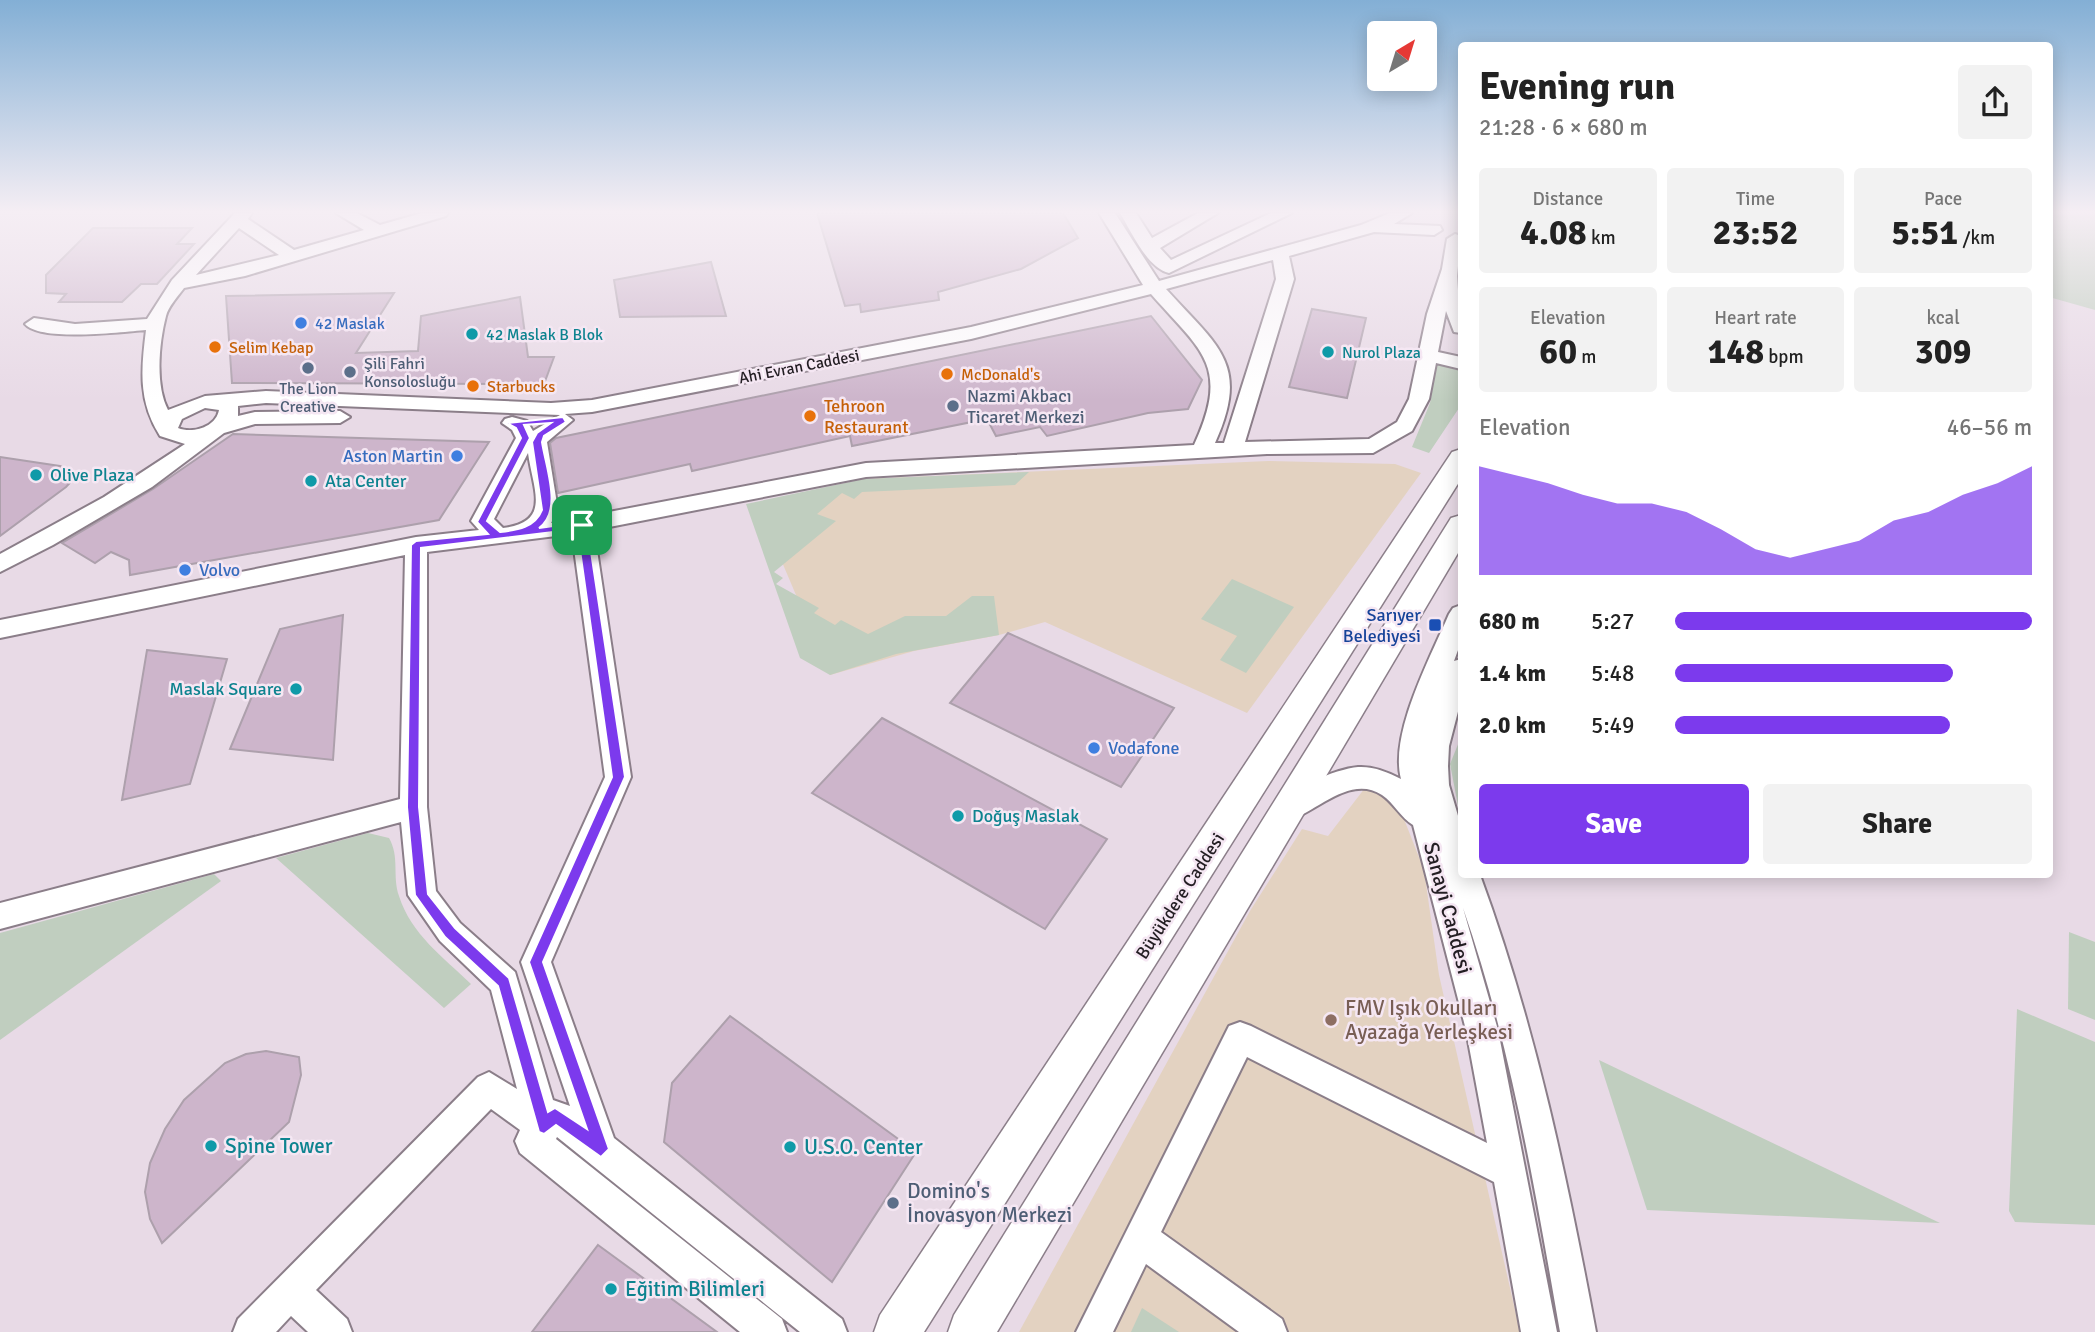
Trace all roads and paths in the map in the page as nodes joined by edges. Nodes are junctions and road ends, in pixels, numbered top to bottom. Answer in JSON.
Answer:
{"nodes":[{"id":1,"x":186,"y":275,"type":"edge"},
{"id":2,"x":216,"y":275,"type":"edge"},
{"id":3,"x":1147,"y":275,"type":"edge"},
{"id":4,"x":1206,"y":275,"type":"edge"},
{"id":5,"x":1284,"y":275,"type":"edge"},
{"id":6,"x":1449,"y":275,"type":"edge"},
{"id":7,"x":1451,"y":275,"type":"edge"},
{"id":8,"x":178,"y":284,"type":"junction"},
{"id":9,"x":1157,"y":290,"type":"junction"},
{"id":10,"x":1458,"y":320,"type":"edge"},
{"id":11,"x":34,"y":324,"type":"dead end"},
{"id":12,"x":154,"y":324,"type":"junction"},
{"id":13,"x":1427,"y":355,"type":"junction"},
{"id":14,"x":1458,"y":362,"type":"edge"},
{"id":15,"x":151,"y":381,"type":"junction"},
{"id":16,"x":217,"y":401,"type":"junction"},
{"id":17,"x":563,"y":420,"type":"junction"},
{"id":18,"x":512,"y":423,"type":"junction"},
{"id":19,"x":167,"y":428,"type":"junction"},
{"id":20,"x":211,"y":431,"type":"junction"},
{"id":21,"x":1232,"y":449,"type":"junction"},
{"id":22,"x":1201,"y":451,"type":"junction"},
{"id":23,"x":1458,"y":463,"type":"edge"},
{"id":24,"x":144,"y":483,"type":"junction"},
{"id":25,"x":582,"y":525,"type":"junction"},
{"id":26,"x":1458,"y":530,"type":"edge"},
{"id":27,"x":525,"y":533,"type":"junction"},
{"id":28,"x":498,"y":536,"type":"junction"},
{"id":29,"x":416,"y":545,"type":"junction"},
{"id":30,"x":0,"y":564,"type":"edge"},
{"id":31,"x":1458,"y":621,"type":"edge"},
{"id":32,"x":0,"y":629,"type":"edge"},
{"id":33,"x":1458,"y":676,"type":"edge"},
{"id":34,"x":413,"y":807,"type":"junction"},
{"id":35,"x":1289,"y":810,"type":"junction"},
{"id":36,"x":1426,"y":825,"type":"junction"},
{"id":37,"x":1458,"y":854,"type":"edge"},
{"id":38,"x":1467,"y":878,"type":"edge"},
{"id":39,"x":0,"y":916,"type":"edge"},
{"id":40,"x":544,"y":1127,"type":"junction"},
{"id":41,"x":601,"y":1149,"type":"junction"},
{"id":42,"x":1509,"y":1172,"type":"junction"},
{"id":43,"x":1140,"y":1238,"type":"junction"},
{"id":44,"x":291,"y":1291,"type":"junction"},
{"id":45,"x":251,"y":1332,"type":"edge"},
{"id":46,"x":334,"y":1332,"type":"edge"},
{"id":47,"x":769,"y":1332,"type":"edge"},
{"id":48,"x":829,"y":1332,"type":"edge"},
{"id":49,"x":897,"y":1332,"type":"edge"},
{"id":50,"x":971,"y":1332,"type":"edge"},
{"id":51,"x":1094,"y":1332,"type":"edge"},
{"id":52,"x":1269,"y":1332,"type":"edge"},
{"id":53,"x":1539,"y":1332,"type":"edge"},
{"id":54,"x":1578,"y":1332,"type":"edge"}],
"edges":[{"from":1,"to":8,"type":"street"},
{"from":2,"to":8,"type":"street"},
{"from":3,"to":9,"type":"street"},
{"from":4,"to":9,"type":"street","name":"Ahi Evran Caddesi"},
{"from":5,"to":21,"type":"street"},
{"from":6,"to":13,"type":"street"},
{"from":7,"to":10,"type":"street"},
{"from":8,"to":12,"type":"street"},
{"from":9,"to":16,"type":"street","name":"Ahi Evran Caddesi"},
{"from":9,"to":17,"type":"street","name":"Ahi Evran Caddesi"},
{"from":9,"to":22,"type":"street"},
{"from":11,"to":12,"type":"street"},
{"from":12,"to":15,"type":"street"},
{"from":13,"to":14,"type":"street"},
{"from":13,"to":21,"type":"street"},
{"from":15,"to":16,"type":"street","name":"Ahi Evran Caddesi"},
{"from":15,"to":19,"type":"street"},
{"from":16,"to":19,"type":"street"},
{"from":16,"to":20,"type":"street"},
{"from":17,"to":18,"type":"street","name":"Ahi Evran Caddesi"},
{"from":17,"to":27,"type":"street"},
{"from":18,"to":20,"type":"street","name":"Ahi Evran Caddesi"},
{"from":18,"to":28,"type":"street"},
{"from":19,"to":20,"type":"street","name":"Ahi Evran Caddesi"},
{"from":19,"to":24,"type":"street"},
{"from":20,"to":24,"type":"street"},
{"from":21,"to":22,"type":"street"},
{"from":22,"to":25,"type":"street"},
{"from":23,"to":49,"type":"main road","name":"Büyükdere Caddesi"},
{"from":24,"to":30,"type":"street"},
{"from":25,"to":27,"type":"street"},
{"from":25,"to":41,"type":"street"},
{"from":26,"to":35,"type":"main road"},
{"from":27,"to":28,"type":"street"},
{"from":28,"to":29,"type":"street"},
{"from":29,"to":32,"type":"street"},
{"from":29,"to":34,"type":"street"},
{"from":31,"to":36,"type":"street","name":"Sanayi Caddesi"},
{"from":33,"to":37,"type":"street","name":"Sanayi Caddesi"},
{"from":34,"to":39,"type":"street"},
{"from":34,"to":40,"type":"street"},
{"from":35,"to":36,"type":"street"},
{"from":35,"to":50,"type":"main road"},
{"from":36,"to":42,"type":"street","name":"Sanayi Caddesi"},
{"from":38,"to":54,"type":"street","name":"Sanayi Caddesi"},
{"from":40,"to":41,"type":"street"},
{"from":40,"to":44,"type":"street"},
{"from":40,"to":47,"type":"street"},
{"from":41,"to":48,"type":"street"},
{"from":42,"to":43,"type":"street"},
{"from":42,"to":53,"type":"street","name":"Sanayi Caddesi"},
{"from":43,"to":51,"type":"street"},
{"from":43,"to":52,"type":"street"},
{"from":44,"to":45,"type":"street"},
{"from":44,"to":46,"type":"street"}]}
